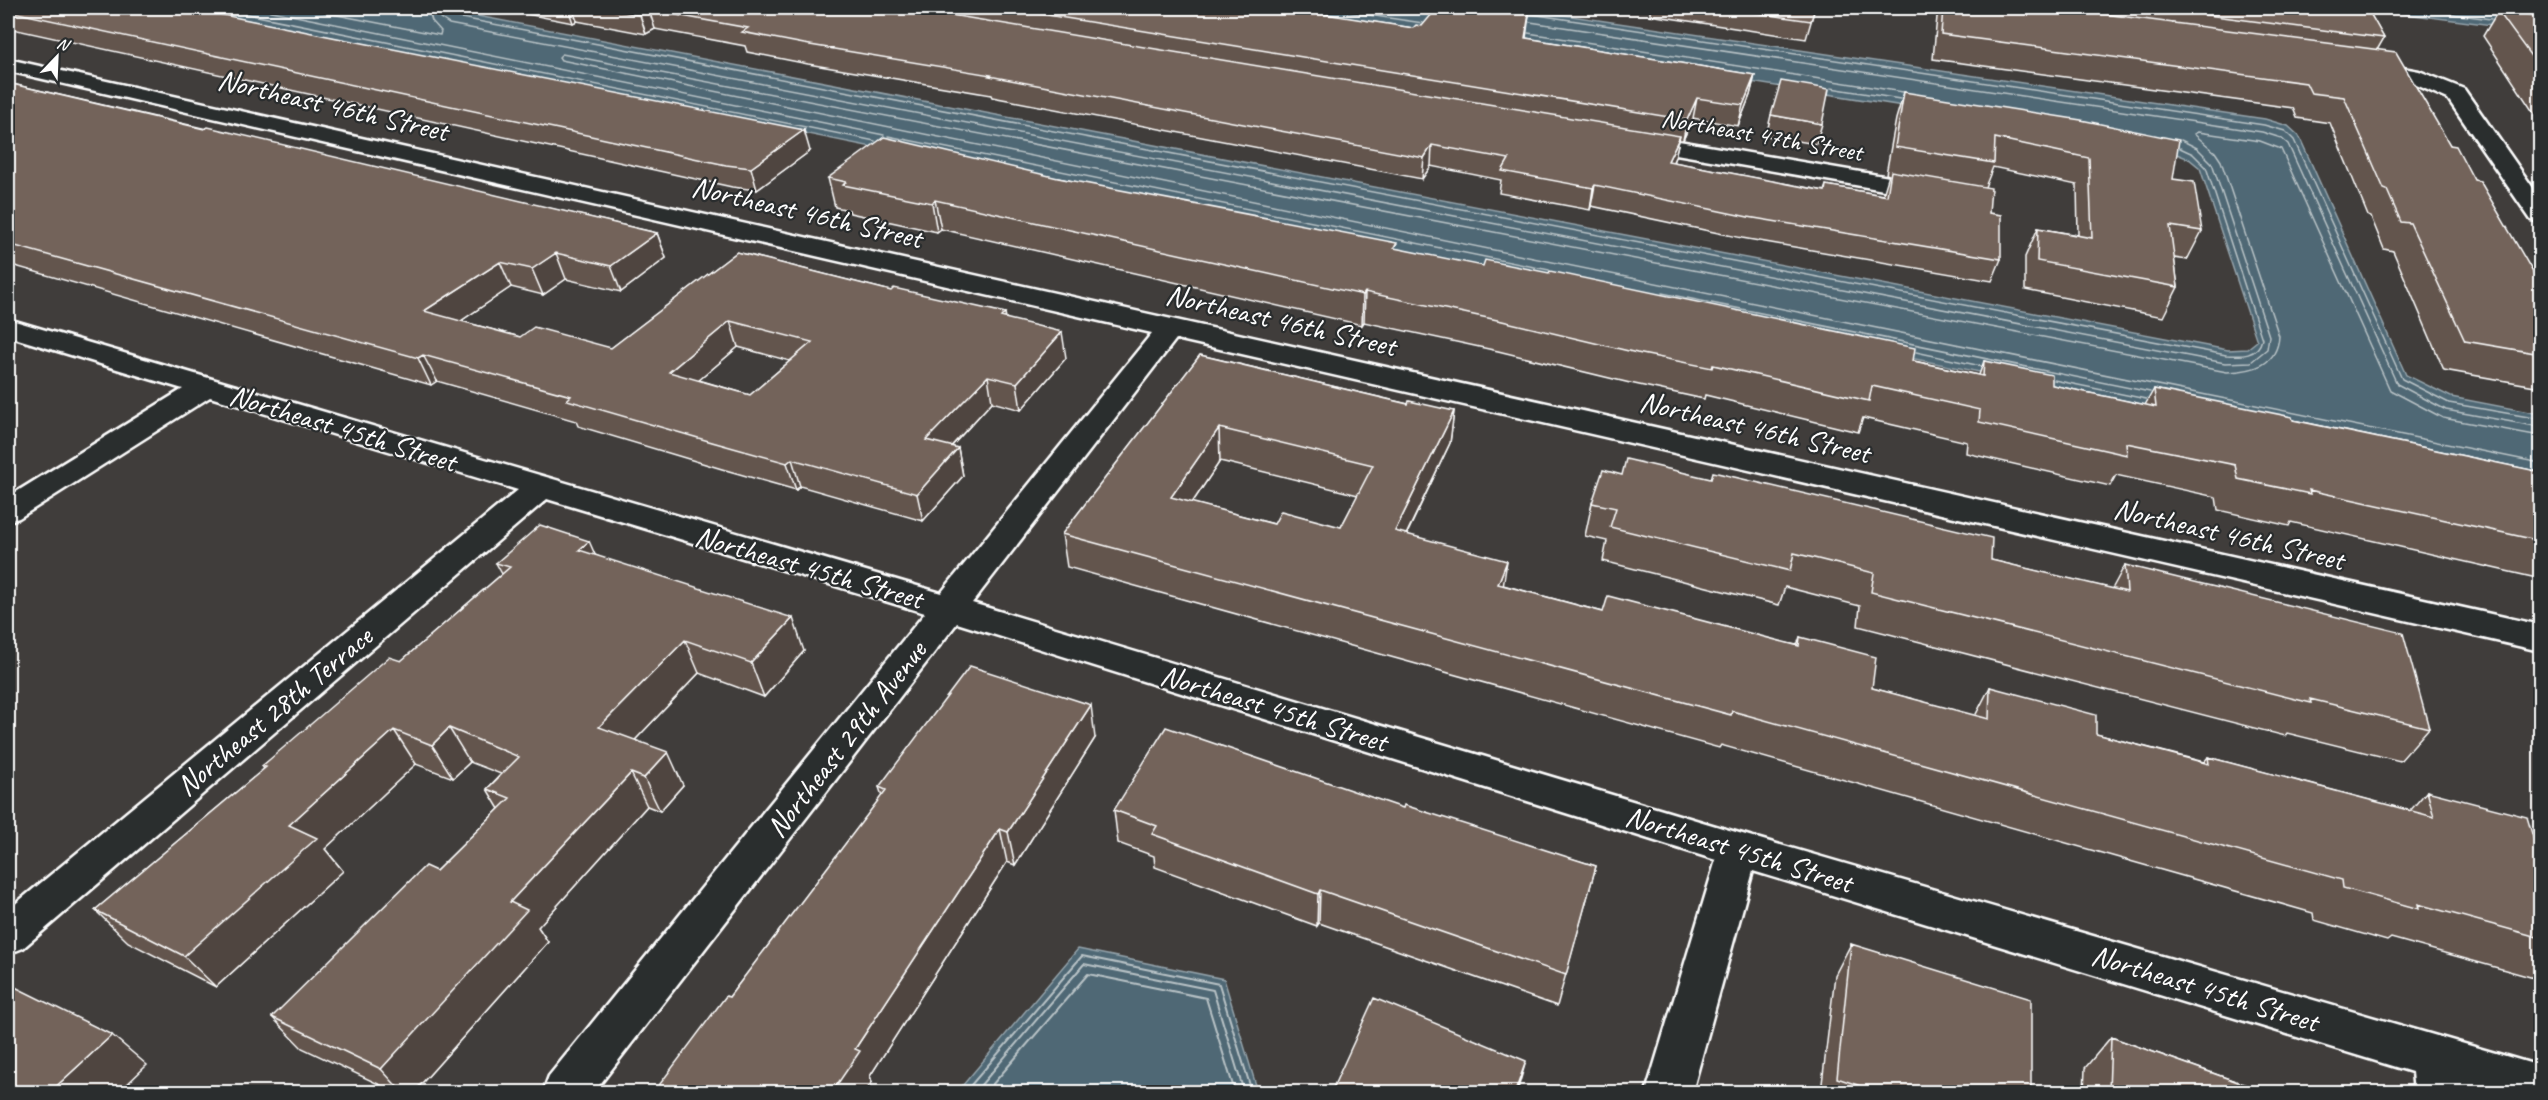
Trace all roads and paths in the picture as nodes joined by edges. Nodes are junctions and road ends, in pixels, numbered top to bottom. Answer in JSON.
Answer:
{"nodes":[{"id":1,"x":2344,"y":64,"type":"edge"},
{"id":2,"x":12,"y":75,"type":"edge"},
{"id":3,"x":1614,"y":137,"type":"edge"},
{"id":4,"x":1954,"y":195,"type":"edge"},
{"id":5,"x":2541,"y":215,"type":"edge"},
{"id":6,"x":8,"y":327,"type":"edge"},
{"id":7,"x":1170,"y":328,"type":"junction"},
{"id":8,"x":206,"y":387,"type":"junction"},
{"id":9,"x":540,"y":487,"type":"junction"},
{"id":10,"x":8,"y":511,"type":"edge"},
{"id":11,"x":949,"y":608,"type":"junction"},
{"id":12,"x":2541,"y":638,"type":"edge"},
{"id":13,"x":1739,"y":850,"type":"junction"},
{"id":14,"x":8,"y":935,"type":"edge"},
{"id":15,"x":2435,"y":1074,"type":"edge"},
{"id":16,"x":2541,"y":1089,"type":"edge"},
{"id":17,"x":566,"y":1092,"type":"edge"},
{"id":18,"x":1669,"y":1092,"type":"edge"}],
"edges":[{"from":1,"to":5,"type":"street"},
{"from":2,"to":7,"type":"street","name":"Northeast 46th Street"},
{"from":3,"to":4,"type":"street","name":"Northeast 47th Street"},
{"from":6,"to":8,"type":"street","name":"Northeast 45th Street"},
{"from":7,"to":11,"type":"street","name":"Northeast 29th Avenue"},
{"from":7,"to":12,"type":"street","name":"Northeast 46th Street"},
{"from":8,"to":9,"type":"street","name":"Northeast 45th Street"},
{"from":8,"to":10,"type":"street"},
{"from":9,"to":11,"type":"street","name":"Northeast 45th Street"},
{"from":9,"to":14,"type":"street","name":"Northeast 28th Terrace"},
{"from":11,"to":13,"type":"street","name":"Northeast 45th Street"},
{"from":11,"to":17,"type":"street","name":"Northeast 29th Avenue"},
{"from":13,"to":15,"type":"street","name":"Northeast 45th Street"},
{"from":13,"to":18,"type":"street"},
{"from":15,"to":16,"type":"street","name":"Northeast 45th Street"}]}
